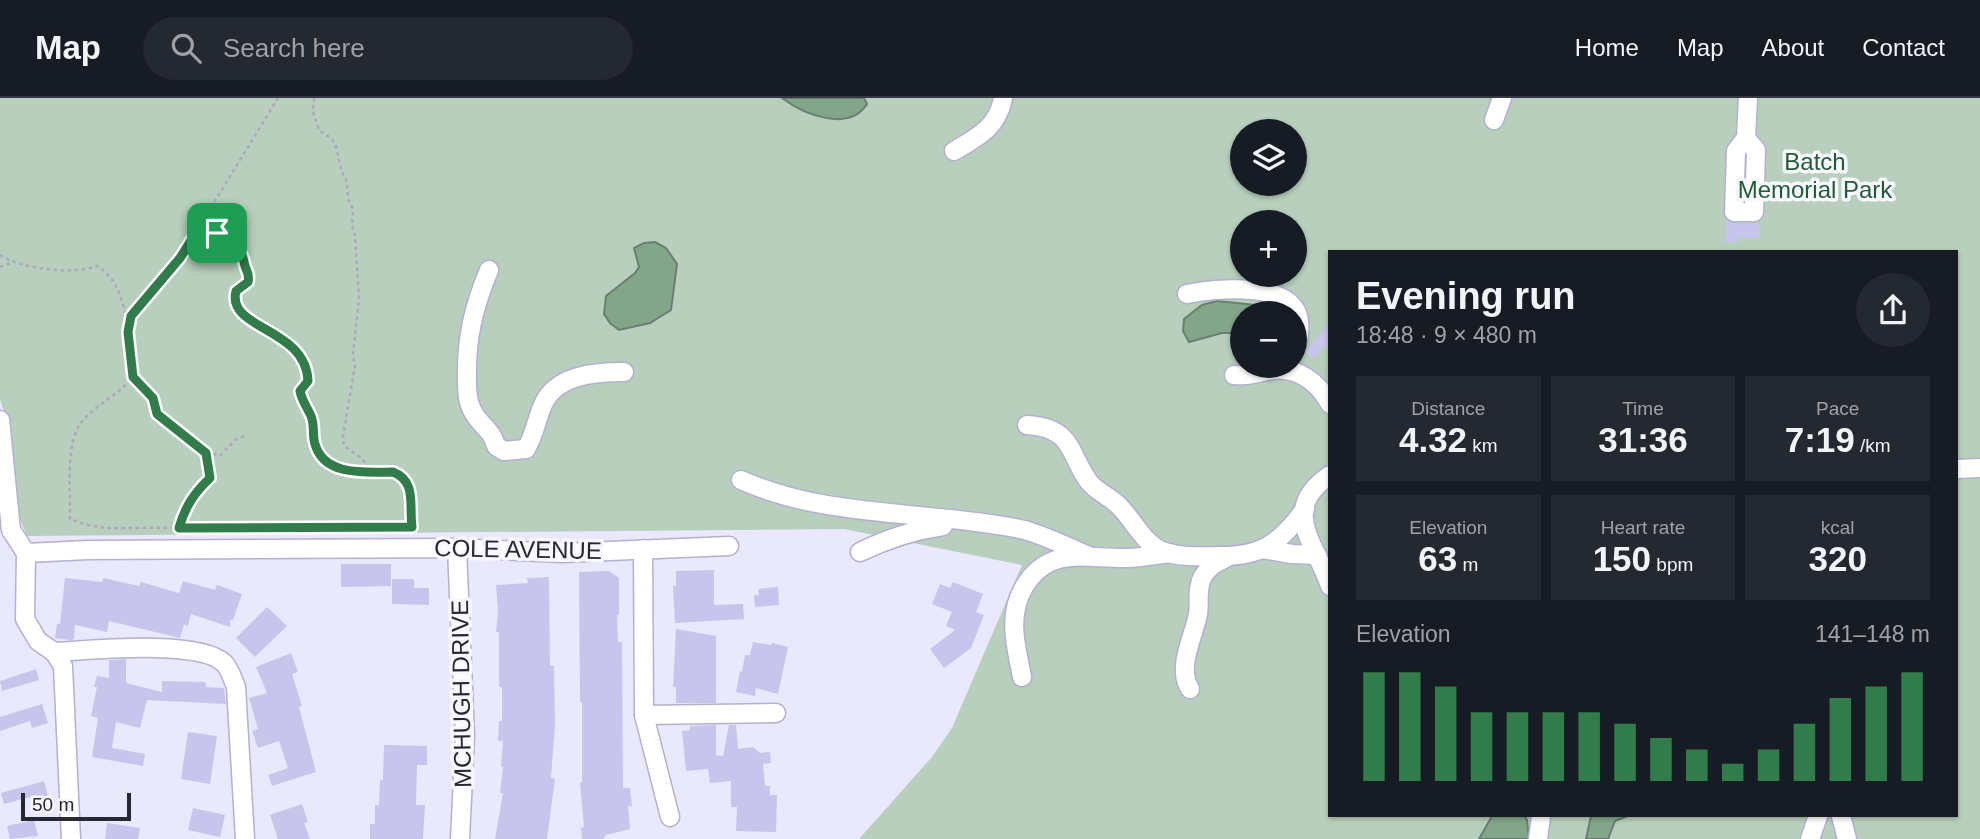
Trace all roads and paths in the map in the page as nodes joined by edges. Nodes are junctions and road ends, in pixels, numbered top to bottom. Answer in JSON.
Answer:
{"nodes":[{"id":1,"x":278,"y":98,"type":"edge"},
{"id":2,"x":314,"y":98,"type":"edge"},
{"id":3,"x":1003,"y":98,"type":"edge"},
{"id":4,"x":1502,"y":98,"type":"edge"},
{"id":5,"x":1748,"y":98,"type":"edge"},
{"id":6,"x":1494,"y":120,"type":"dead end"},
{"id":7,"x":1746,"y":138,"type":"dead end"},
{"id":8,"x":954,"y":151,"type":"dead end"},
{"id":9,"x":201,"y":225,"type":"junction"},
{"id":10,"x":0,"y":255,"type":"edge"},
{"id":11,"x":14,"y":262,"type":"junction"},
{"id":12,"x":0,"y":267,"type":"edge"},
{"id":13,"x":489,"y":270,"type":"dead end"},
{"id":14,"x":1187,"y":294,"type":"dead end"},
{"id":15,"x":1287,"y":301,"type":"edge"},
{"id":16,"x":129,"y":326,"type":"junction"},
{"id":17,"x":624,"y":372,"type":"dead end"},
{"id":18,"x":133,"y":377,"type":"junction"},
{"id":19,"x":1307,"y":377,"type":"edge"},
{"id":20,"x":1328,"y":400,"type":"edge"},
{"id":21,"x":0,"y":419,"type":"edge"},
{"id":22,"x":1027,"y":425,"type":"dead end"},
{"id":23,"x":245,"y":436,"type":"dead end"},
{"id":24,"x":206,"y":453,"type":"junction"},
{"id":25,"x":1980,"y":468,"type":"edge"},
{"id":26,"x":1958,"y":469,"type":"edge"},
{"id":27,"x":369,"y":471,"type":"junction"},
{"id":28,"x":1328,"y":477,"type":"edge"},
{"id":29,"x":741,"y":480,"type":"dead end"},
{"id":30,"x":1305,"y":509,"type":"junction"},
{"id":31,"x":967,"y":522,"type":"junction"},
{"id":32,"x":179,"y":528,"type":"junction"},
{"id":33,"x":729,"y":546,"type":"dead end"},
{"id":34,"x":457,"y":548,"type":"junction"},
{"id":35,"x":643,"y":549,"type":"junction"},
{"id":36,"x":1262,"y":549,"type":"junction"},
{"id":37,"x":860,"y":552,"type":"dead end"},
{"id":38,"x":26,"y":553,"type":"junction"},
{"id":39,"x":1170,"y":553,"type":"junction"},
{"id":40,"x":1317,"y":555,"type":"junction"},
{"id":41,"x":1089,"y":556,"type":"junction"},
{"id":42,"x":1229,"y":556,"type":"junction"},
{"id":43,"x":1328,"y":581,"type":"edge"},
{"id":44,"x":54,"y":652,"type":"junction"},
{"id":45,"x":1022,"y":677,"type":"dead end"},
{"id":46,"x":1190,"y":689,"type":"dead end"},
{"id":47,"x":776,"y":713,"type":"dead end"},
{"id":48,"x":644,"y":715,"type":"junction"},
{"id":49,"x":670,"y":817,"type":"dead end"},
{"id":50,"x":1541,"y":817,"type":"edge"},
{"id":51,"x":1818,"y":817,"type":"edge"},
{"id":52,"x":1841,"y":817,"type":"edge"},
{"id":53,"x":71,"y":839,"type":"edge"},
{"id":54,"x":245,"y":839,"type":"edge"},
{"id":55,"x":460,"y":839,"type":"edge"},
{"id":56,"x":1538,"y":839,"type":"edge"},
{"id":57,"x":1810,"y":839,"type":"edge"},
{"id":58,"x":1847,"y":839,"type":"edge"}],
"edges":[{"from":1,"to":9,"type":"path"},
{"from":2,"to":27,"type":"path"},
{"from":3,"to":8,"type":"street"},
{"from":4,"to":6,"type":"street"},
{"from":5,"to":7,"type":"street"},
{"from":9,"to":16,"type":"path"},
{"from":9,"to":27,"type":"path"},
{"from":10,"to":11,"type":"path"},
{"from":11,"to":12,"type":"path"},
{"from":11,"to":16,"type":"path"},
{"from":13,"to":17,"type":"street"},
{"from":14,"to":15,"type":"street"},
{"from":16,"to":18,"type":"path"},
{"from":18,"to":24,"type":"path"},
{"from":18,"to":32,"type":"path"},
{"from":19,"to":20,"type":"street"},
{"from":21,"to":38,"type":"street"},
{"from":22,"to":39,"type":"street"},
{"from":23,"to":24,"type":"path"},
{"from":24,"to":32,"type":"path"},
{"from":25,"to":26,"type":"street"},
{"from":27,"to":32,"type":"path"},
{"from":28,"to":30,"type":"street"},
{"from":29,"to":31,"type":"street"},
{"from":30,"to":36,"type":"street"},
{"from":30,"to":40,"type":"street"},
{"from":31,"to":37,"type":"street"},
{"from":31,"to":41,"type":"street"},
{"from":33,"to":35,"type":"street","name":"COLE AVENUE"},
{"from":34,"to":35,"type":"street","name":"COLE AVENUE"},
{"from":34,"to":38,"type":"street","name":"COLE AVENUE"},
{"from":34,"to":55,"type":"street","name":"MCHUGH DRIVE"},
{"from":35,"to":48,"type":"street"},
{"from":36,"to":40,"type":"street"},
{"from":36,"to":42,"type":"street"},
{"from":38,"to":44,"type":"street"},
{"from":39,"to":41,"type":"street"},
{"from":39,"to":42,"type":"street"},
{"from":40,"to":43,"type":"street"},
{"from":41,"to":45,"type":"street"},
{"from":42,"to":46,"type":"street"},
{"from":44,"to":53,"type":"street"},
{"from":44,"to":54,"type":"street"},
{"from":47,"to":48,"type":"street"},
{"from":48,"to":49,"type":"street"},
{"from":50,"to":56,"type":"street"},
{"from":51,"to":57,"type":"street"},
{"from":52,"to":58,"type":"street"}]}
